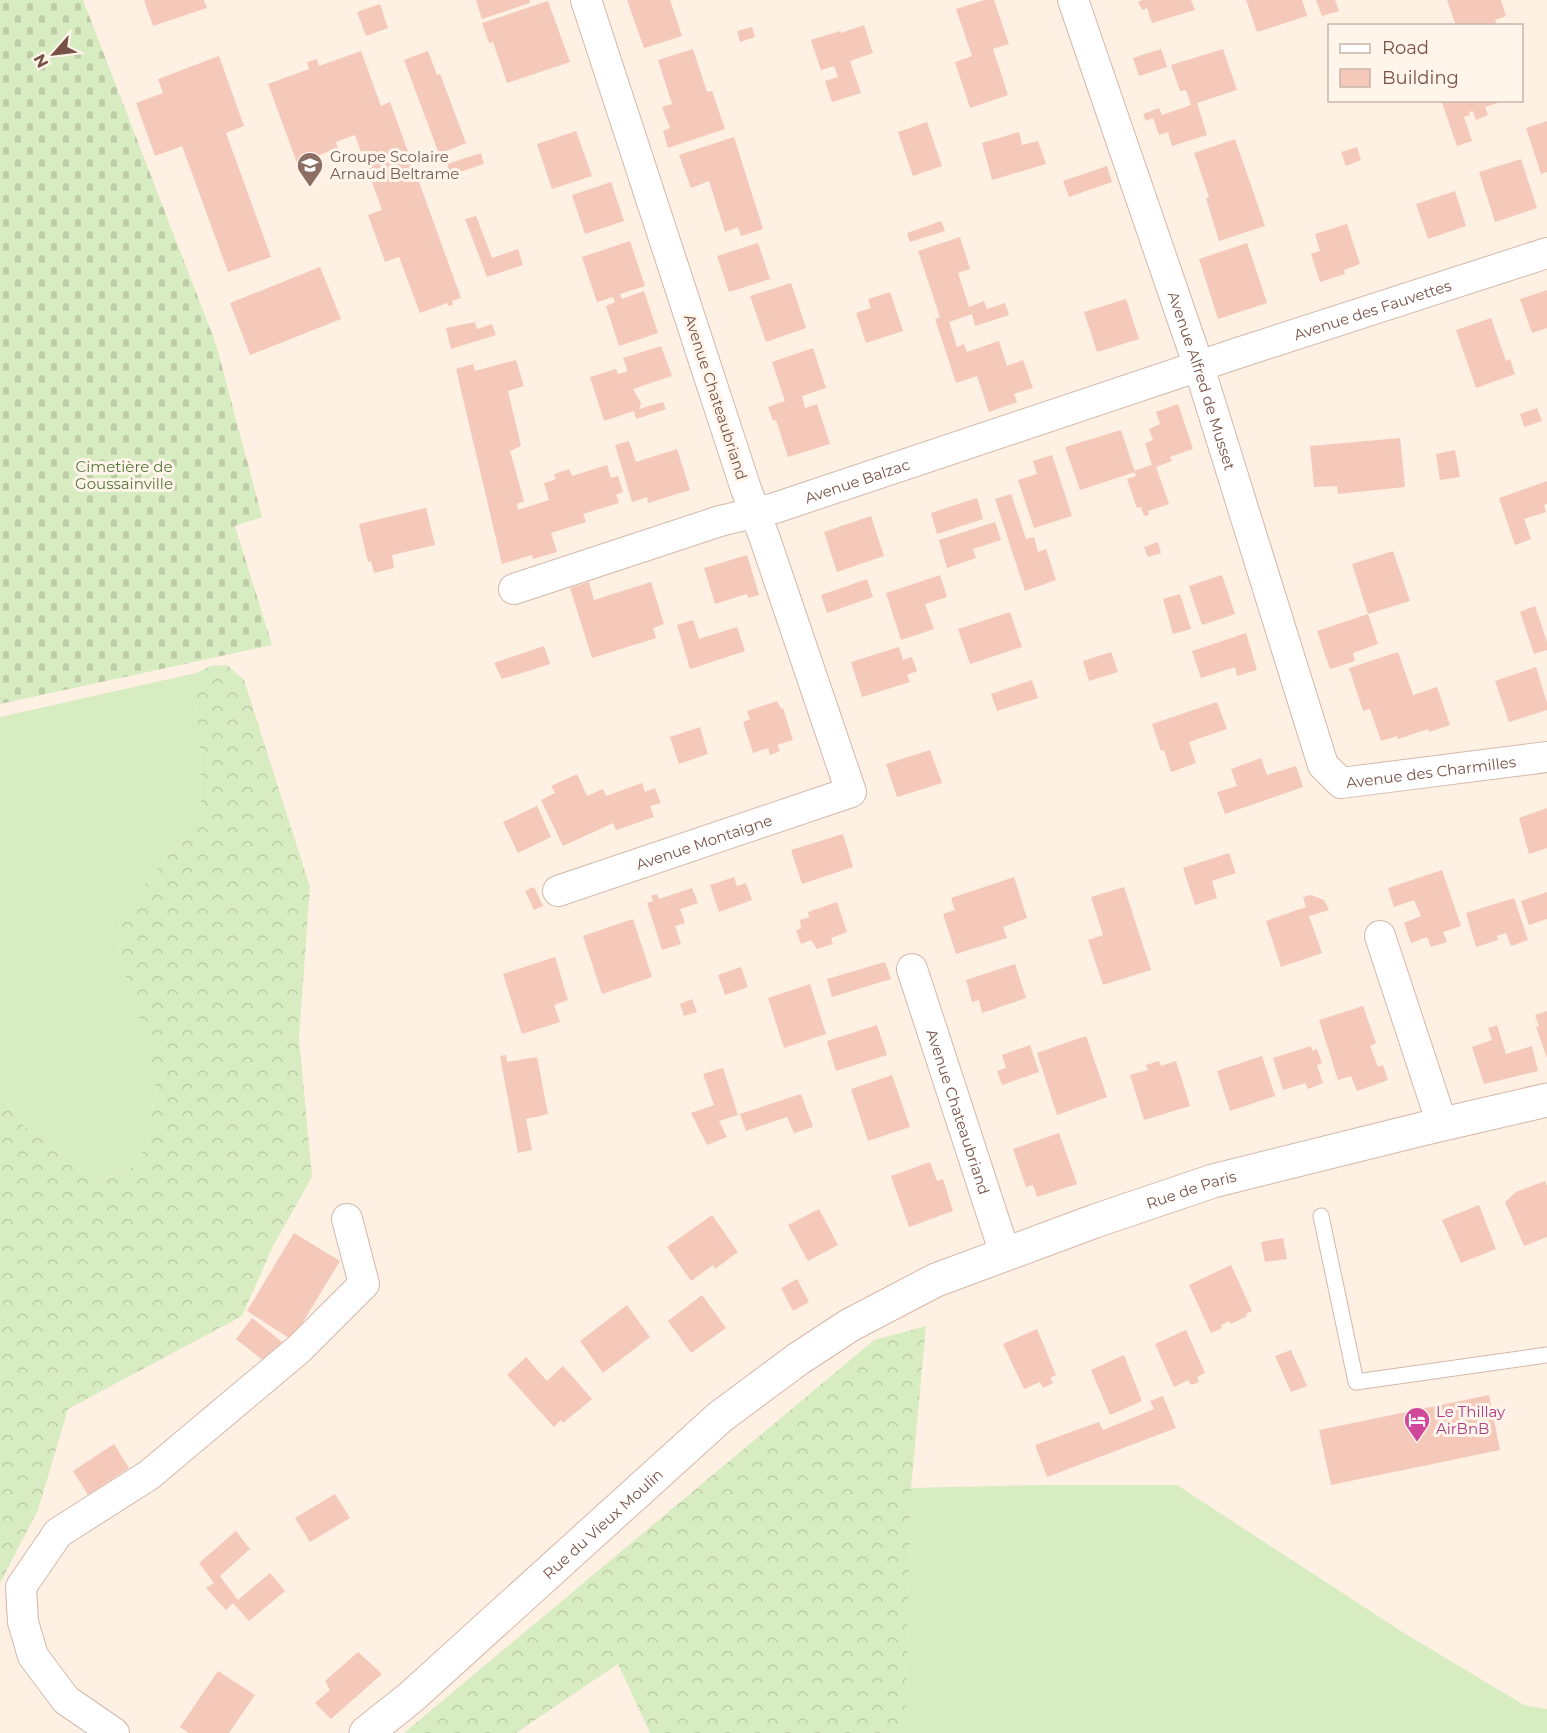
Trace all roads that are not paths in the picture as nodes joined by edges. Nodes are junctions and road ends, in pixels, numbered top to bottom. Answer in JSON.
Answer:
{"nodes":[{"id":1,"x":586,"y":0,"type":"edge"},
{"id":2,"x":1073,"y":0,"type":"edge"},
{"id":3,"x":1547,"y":253,"type":"edge"},
{"id":4,"x":1199,"y":367,"type":"junction"},
{"id":5,"x":755,"y":513,"type":"junction"},
{"id":6,"x":514,"y":589,"type":"dead end"},
{"id":7,"x":1547,"y":757,"type":"edge"},
{"id":8,"x":1323,"y":765,"type":"joint"},
{"id":9,"x":852,"y":792,"type":"joint"},
{"id":10,"x":558,"y":891,"type":"dead end"},
{"id":11,"x":1380,"y":936,"type":"dead end"},
{"id":12,"x":912,"y":969,"type":"dead end"},
{"id":13,"x":1547,"y":1100,"type":"edge"},
{"id":14,"x":1442,"y":1124,"type":"junction"},
{"id":15,"x":1321,"y":1216,"type":"dead end"},
{"id":16,"x":347,"y":1219,"type":"dead end"},
{"id":17,"x":1005,"y":1254,"type":"junction"},
{"id":18,"x":850,"y":1325,"type":"joint"},
{"id":19,"x":1547,"y":1355,"type":"edge"},
{"id":20,"x":114,"y":1733,"type":"edge"},
{"id":21,"x":366,"y":1733,"type":"edge"}],
"edges":[{"from":1,"to":5,"type":"street","name":"Avenue Chateaubriand"},
{"from":2,"to":4,"type":"street","name":"Avenue Alfred de Musset"},
{"from":3,"to":4,"type":"street","name":"Avenue des Fauvettes"},
{"from":4,"to":5,"type":"street","name":"Avenue Balzac"},
{"from":4,"to":8,"type":"street","name":"Avenue Alfred de Musset"},
{"from":5,"to":6,"type":"street","name":"Avenue Balzac"},
{"from":5,"to":9,"type":"street","name":"Avenue Chateaubriand"},
{"from":7,"to":8,"type":"street","name":"Avenue des Charmilles"},
{"from":9,"to":10,"type":"street","name":"Avenue Montaigne"},
{"from":11,"to":14,"type":"street"},
{"from":12,"to":17,"type":"street","name":"Avenue Chateaubriand"},
{"from":13,"to":14,"type":"street","name":"Rue de Paris"},
{"from":14,"to":17,"type":"street","name":"Rue de Paris"},
{"from":15,"to":19,"type":"lane"},
{"from":16,"to":20,"type":"street"},
{"from":17,"to":18,"type":"street","name":"Rue de Paris"},
{"from":18,"to":21,"type":"street","name":"Rue du Vieux Moulin"}]}
